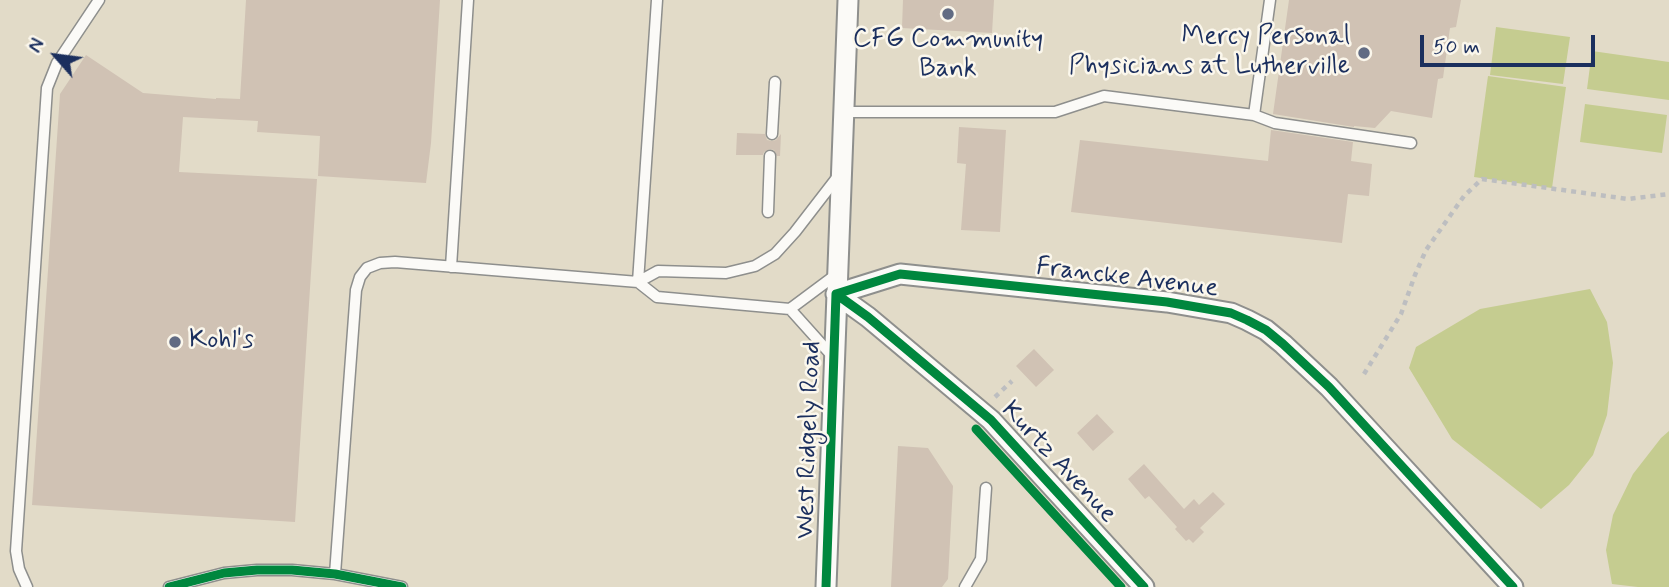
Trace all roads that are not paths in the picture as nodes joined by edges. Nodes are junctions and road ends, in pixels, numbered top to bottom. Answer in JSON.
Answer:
{"nodes":[{"id":1,"x":99,"y":0,"type":"edge"},
{"id":2,"x":468,"y":0,"type":"edge"},
{"id":3,"x":657,"y":0,"type":"edge"},
{"id":4,"x":848,"y":0,"type":"edge"},
{"id":5,"x":1270,"y":0,"type":"edge"},
{"id":6,"x":775,"y":82,"type":"dead end"},
{"id":7,"x":844,"y":112,"type":"junction"},
{"id":8,"x":1254,"y":115,"type":"junction"},
{"id":9,"x":772,"y":134,"type":"dead end"},
{"id":10,"x":1412,"y":143,"type":"dead end"},
{"id":11,"x":770,"y":156,"type":"dead end"},
{"id":12,"x":842,"y":172,"type":"junction"},
{"id":13,"x":768,"y":212,"type":"dead end"},
{"id":14,"x":451,"y":267,"type":"junction"},
{"id":15,"x":837,"y":274,"type":"junction"},
{"id":16,"x":638,"y":282,"type":"junction"},
{"id":17,"x":836,"y":294,"type":"junction"},
{"id":18,"x":790,"y":309,"type":"junction"},
{"id":19,"x":834,"y":358,"type":"junction"},
{"id":20,"x":986,"y":488,"type":"dead end"},
{"id":21,"x":335,"y":574,"type":"junction"},
{"id":22,"x":27,"y":587,"type":"edge"},
{"id":23,"x":169,"y":587,"type":"edge"},
{"id":24,"x":402,"y":587,"type":"edge"},
{"id":25,"x":826,"y":587,"type":"edge"},
{"id":26,"x":964,"y":587,"type":"edge"},
{"id":27,"x":1144,"y":587,"type":"edge"},
{"id":28,"x":1513,"y":587,"type":"edge"}],
"edges":[{"from":1,"to":22,"type":"lane"},
{"from":2,"to":14,"type":"lane"},
{"from":3,"to":16,"type":"lane"},
{"from":4,"to":7,"type":"street","name":"West Ridgely Road"},
{"from":5,"to":8,"type":"lane"},
{"from":6,"to":9,"type":"lane"},
{"from":7,"to":8,"type":"lane"},
{"from":7,"to":12,"type":"street","name":"West Ridgely Road"},
{"from":8,"to":10,"type":"lane"},
{"from":11,"to":13,"type":"lane"},
{"from":12,"to":15,"type":"street","name":"West Ridgely Road"},
{"from":12,"to":16,"type":"lane"},
{"from":14,"to":16,"type":"lane"},
{"from":14,"to":21,"type":"lane"},
{"from":15,"to":17,"type":"street","name":"West Ridgely Road"},
{"from":15,"to":18,"type":"lane"},
{"from":16,"to":18,"type":"lane"},
{"from":17,"to":19,"type":"street","name":"West Ridgely Road"},
{"from":17,"to":27,"type":"street","name":"Kurtz Avenue"},
{"from":17,"to":28,"type":"street","name":"Francke Avenue"},
{"from":18,"to":19,"type":"lane"},
{"from":19,"to":25,"type":"street","name":"West Ridgely Road"},
{"from":20,"to":26,"type":"lane"},
{"from":21,"to":23,"type":"lane"},
{"from":21,"to":24,"type":"lane"}]}
